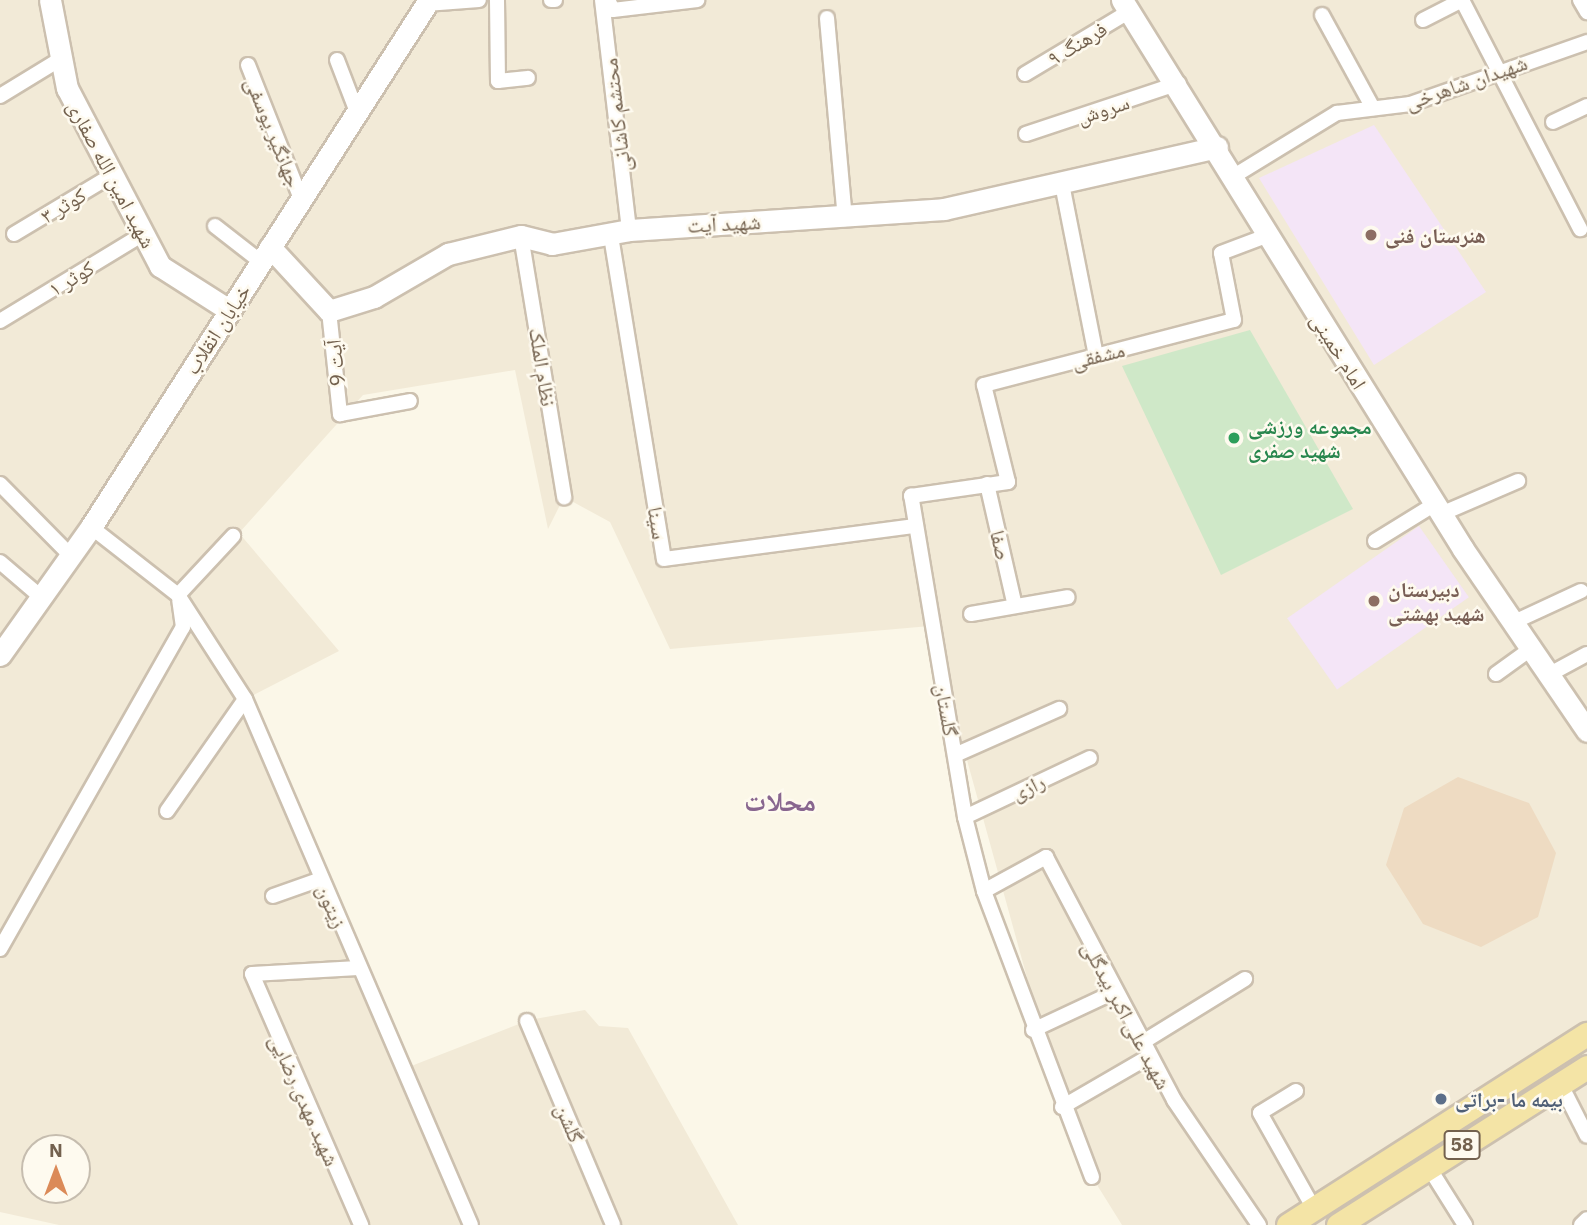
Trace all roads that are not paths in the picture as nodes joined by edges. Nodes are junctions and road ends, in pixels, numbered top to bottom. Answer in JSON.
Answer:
{"nodes":[{"id":1,"x":50,"y":0,"type":"edge"},
{"id":2,"x":479,"y":0,"type":"edge"},
{"id":3,"x":497,"y":0,"type":"edge"},
{"id":4,"x":605,"y":0,"type":"edge"},
{"id":5,"x":697,"y":0,"type":"edge"},
{"id":6,"x":1580,"y":0,"type":"edge"},
{"id":7,"x":427,"y":2,"type":"edge"},
{"id":8,"x":1126,"y":5,"type":"edge"},
{"id":9,"x":1587,"y":12,"type":"edge"},
{"id":10,"x":1322,"y":15,"type":"dead end"},
{"id":11,"x":827,"y":18,"type":"dead end"},
{"id":12,"x":1423,"y":20,"type":"dead end"},
{"id":13,"x":1587,"y":42,"type":"edge"},
{"id":14,"x":59,"y":60,"type":"junction"},
{"id":15,"x":337,"y":60,"type":"dead end"},
{"id":16,"x":248,"y":65,"type":"dead end"},
{"id":17,"x":1495,"y":71,"type":"junction"},
{"id":18,"x":1025,"y":74,"type":"dead end"},
{"id":19,"x":528,"y":78,"type":"dead end"},
{"id":20,"x":1179,"y":83,"type":"junction"},
{"id":21,"x":0,"y":96,"type":"edge"},
{"id":22,"x":1587,"y":106,"type":"edge"},
{"id":23,"x":1373,"y":108,"type":"junction"},
{"id":24,"x":357,"y":112,"type":"junction"},
{"id":25,"x":1553,"y":122,"type":"dead end"},
{"id":26,"x":1026,"y":134,"type":"dead end"},
{"id":27,"x":1217,"y":147,"type":"junction"},
{"id":28,"x":112,"y":175,"type":"junction"},
{"id":29,"x":1234,"y":176,"type":"junction"},
{"id":30,"x":1062,"y":184,"type":"junction"},
{"id":31,"x":301,"y":199,"type":"junction"},
{"id":32,"x":845,"y":219,"type":"junction"},
{"id":33,"x":215,"y":226,"type":"dead end"},
{"id":34,"x":1580,"y":229,"type":"dead end"},
{"id":35,"x":620,"y":233,"type":"junction"},
{"id":36,"x":14,"y":234,"type":"dead end"},
{"id":37,"x":142,"y":234,"type":"junction"},
{"id":38,"x":1269,"y":235,"type":"junction"},
{"id":39,"x":521,"y":236,"type":"junction"},
{"id":40,"x":265,"y":254,"type":"junction"},
{"id":41,"x":229,"y":310,"type":"junction"},
{"id":42,"x":329,"y":311,"type":"junction"},
{"id":43,"x":0,"y":321,"type":"edge"},
{"id":44,"x":1096,"y":356,"type":"junction"},
{"id":45,"x":410,"y":401,"type":"dead end"},
{"id":46,"x":1518,"y":481,"type":"dead end"},
{"id":47,"x":0,"y":484,"type":"edge"},
{"id":48,"x":987,"y":484,"type":"junction"},
{"id":49,"x":564,"y":497,"type":"dead end"},
{"id":50,"x":1438,"y":509,"type":"junction"},
{"id":51,"x":916,"y":526,"type":"junction"},
{"id":52,"x":91,"y":527,"type":"junction"},
{"id":53,"x":233,"y":536,"type":"dead end"},
{"id":54,"x":1375,"y":541,"type":"dead end"},
{"id":55,"x":70,"y":555,"type":"junction"},
{"id":56,"x":0,"y":562,"type":"edge"},
{"id":57,"x":1581,"y":591,"type":"dead end"},
{"id":58,"x":178,"y":595,"type":"junction"},
{"id":59,"x":41,"y":597,"type":"junction"},
{"id":60,"x":1068,"y":597,"type":"dead end"},
{"id":61,"x":1015,"y":606,"type":"junction"},
{"id":62,"x":971,"y":614,"type":"dead end"},
{"id":63,"x":1514,"y":622,"type":"junction"},
{"id":64,"x":1532,"y":649,"type":"junction"},
{"id":65,"x":1587,"y":654,"type":"edge"},
{"id":66,"x":0,"y":655,"type":"edge"},
{"id":67,"x":1496,"y":674,"type":"dead end"},
{"id":68,"x":1550,"y":674,"type":"junction"},
{"id":69,"x":246,"y":699,"type":"junction"},
{"id":70,"x":1059,"y":709,"type":"dead end"},
{"id":71,"x":1587,"y":731,"type":"edge"},
{"id":72,"x":955,"y":755,"type":"junction"},
{"id":73,"x":1090,"y":758,"type":"dead end"},
{"id":74,"x":167,"y":811,"type":"dead end"},
{"id":75,"x":965,"y":817,"type":"junction"},
{"id":76,"x":321,"y":879,"type":"junction"},
{"id":77,"x":984,"y":891,"type":"junction"},
{"id":78,"x":273,"y":896,"type":"dead end"},
{"id":79,"x":0,"y":949,"type":"edge"},
{"id":80,"x":358,"y":968,"type":"junction"},
{"id":81,"x":1245,"y":979,"type":"dead end"},
{"id":82,"x":1114,"y":992,"type":"junction"},
{"id":83,"x":527,"y":1021,"type":"dead end"},
{"id":84,"x":1033,"y":1030,"type":"junction"},
{"id":85,"x":1587,"y":1034,"type":"edge"},
{"id":86,"x":1143,"y":1042,"type":"junction"},
{"id":87,"x":1150,"y":1056,"type":"junction"},
{"id":88,"x":1587,"y":1066,"type":"edge"},
{"id":89,"x":1560,"y":1083,"type":"junction"},
{"id":90,"x":1296,"y":1091,"type":"dead end"},
{"id":91,"x":1062,"y":1107,"type":"junction"},
{"id":92,"x":1587,"y":1136,"type":"edge"},
{"id":93,"x":1428,"y":1166,"type":"junction"},
{"id":94,"x":1092,"y":1177,"type":"dead end"},
{"id":95,"x":1314,"y":1209,"type":"junction"},
{"id":96,"x":1587,"y":1219,"type":"edge"},
{"id":97,"x":361,"y":1225,"type":"edge"},
{"id":98,"x":471,"y":1225,"type":"edge"},
{"id":99,"x":613,"y":1225,"type":"edge"},
{"id":100,"x":1259,"y":1225,"type":"edge"},
{"id":101,"x":1288,"y":1225,"type":"edge"},
{"id":102,"x":1338,"y":1225,"type":"edge"},
{"id":103,"x":1465,"y":1225,"type":"edge"},
{"id":104,"x":1581,"y":1225,"type":"edge"}],
"edges":[{"from":1,"to":14,"type":"main road","name":"شهید امین الله صفاری"},
{"from":2,"to":7,"type":"street"},
{"from":3,"to":19,"type":"street"},
{"from":4,"to":5,"type":"street"},
{"from":4,"to":35,"type":"street","name":"محتشم کاشانی"},
{"from":6,"to":9,"type":"street"},
{"from":7,"to":24,"type":"main road","name":"خیابان انقلاب"},
{"from":8,"to":18,"type":"street","name":"فرهنگ ۹"},
{"from":8,"to":20,"type":"main road","name":"امام خمینی"},
{"from":10,"to":23,"type":"street"},
{"from":11,"to":32,"type":"street"},
{"from":12,"to":17,"type":"street"},
{"from":13,"to":17,"type":"street","name":"شهیدان شاهرخی"},
{"from":14,"to":21,"type":"street"},
{"from":14,"to":28,"type":"main road","name":"شهید امین الله صفاری"},
{"from":15,"to":24,"type":"street"},
{"from":16,"to":31,"type":"street","name":"جهانگیر یوسفی"},
{"from":17,"to":23,"type":"street","name":"شهیدان شاهرخی"},
{"from":17,"to":34,"type":"street"},
{"from":20,"to":26,"type":"street","name":"سروش"},
{"from":20,"to":27,"type":"main road","name":"امام خمینی"},
{"from":22,"to":25,"type":"street"},
{"from":23,"to":29,"type":"street","name":"شهیدان شاهرخی"},
{"from":24,"to":31,"type":"main road","name":"خیابان انقلاب"},
{"from":27,"to":29,"type":"main road","name":"امام خمینی"},
{"from":27,"to":30,"type":"main road","name":"شهید آیت"},
{"from":28,"to":36,"type":"street","name":"کوثر ۳"},
{"from":28,"to":37,"type":"main road","name":"شهید امین الله صفاری"},
{"from":29,"to":38,"type":"main road","name":"امام خمینی"},
{"from":30,"to":32,"type":"main road","name":"شهید آیت"},
{"from":30,"to":44,"type":"street"},
{"from":31,"to":40,"type":"main road","name":"خیابان انقلاب"},
{"from":32,"to":35,"type":"main road","name":"شهید آیت"},
{"from":33,"to":40,"type":"street"},
{"from":35,"to":39,"type":"main road","name":"شهید آیت"},
{"from":35,"to":51,"type":"street","name":"سینا"},
{"from":37,"to":41,"type":"main road","name":"شهید امین الله صفاری"},
{"from":37,"to":43,"type":"street","name":"کوثر ۱"},
{"from":38,"to":44,"type":"street","name":"مشفقی"},
{"from":38,"to":50,"type":"main road","name":"امام خمینی"},
{"from":39,"to":42,"type":"main road","name":"شهید آیت"},
{"from":39,"to":49,"type":"street","name":"نظام الملک"},
{"from":40,"to":41,"type":"main road","name":"خیابان انقلاب"},
{"from":40,"to":42,"type":"main road"},
{"from":41,"to":52,"type":"main road","name":"خیابان انقلاب"},
{"from":42,"to":45,"type":"street","name":"آیت 9"},
{"from":44,"to":48,"type":"street","name":"مشفقی"},
{"from":46,"to":50,"type":"street"},
{"from":47,"to":55,"type":"street"},
{"from":48,"to":51,"type":"street","name":"گلستان"},
{"from":48,"to":61,"type":"street","name":"صفا"},
{"from":50,"to":54,"type":"street"},
{"from":50,"to":63,"type":"main road","name":"امام خمینی"},
{"from":51,"to":72,"type":"street","name":"گلستان"},
{"from":52,"to":55,"type":"main road","name":"خیابان انقلاب"},
{"from":52,"to":58,"type":"street","name":"زیتون"},
{"from":53,"to":58,"type":"street"},
{"from":55,"to":59,"type":"main road","name":"خیابان انقلاب"},
{"from":56,"to":59,"type":"street"},
{"from":57,"to":63,"type":"street"},
{"from":58,"to":69,"type":"street","name":"زیتون"},
{"from":58,"to":79,"type":"street"},
{"from":59,"to":66,"type":"main road","name":"خیابان انقلاب"},
{"from":60,"to":61,"type":"street"},
{"from":61,"to":62,"type":"street"},
{"from":63,"to":64,"type":"main road","name":"امام خمینی"},
{"from":64,"to":67,"type":"street"},
{"from":64,"to":68,"type":"main road","name":"امام خمینی"},
{"from":65,"to":68,"type":"street"},
{"from":68,"to":71,"type":"main road","name":"امام خمینی"},
{"from":69,"to":74,"type":"street"},
{"from":69,"to":76,"type":"street","name":"زیتون"},
{"from":70,"to":72,"type":"street"},
{"from":72,"to":75,"type":"street","name":"گلستان"},
{"from":73,"to":75,"type":"street","name":"رازی"},
{"from":75,"to":77,"type":"street","name":"گلستان"},
{"from":76,"to":78,"type":"street"},
{"from":76,"to":80,"type":"street","name":"زیتون"},
{"from":77,"to":82,"type":"street","name":"شهید علی اکبر بیدگلی"},
{"from":77,"to":84,"type":"street","name":"گلستان"},
{"from":80,"to":97,"type":"street","name":"شهید مهدی رضایی"},
{"from":80,"to":98,"type":"street","name":"زیتون"},
{"from":81,"to":86,"type":"street"},
{"from":82,"to":84,"type":"street"},
{"from":82,"to":86,"type":"street","name":"شهید علی اکبر بیدگلی"},
{"from":83,"to":99,"type":"street","name":"گلشن"},
{"from":84,"to":91,"type":"street","name":"گلستان"},
{"from":85,"to":95,"type":"main road","number":"58"},
{"from":86,"to":87,"type":"street","name":"شهید علی اکبر بیدگلی"},
{"from":87,"to":91,"type":"street"},
{"from":87,"to":100,"type":"street","name":"شهید علی اکبر بیدگلی"},
{"from":88,"to":89,"type":"main road","number":"58"},
{"from":89,"to":92,"type":"street"},
{"from":89,"to":93,"type":"main road","number":"58"},
{"from":90,"to":95,"type":"street"},
{"from":91,"to":94,"type":"street","name":"گلستان"},
{"from":93,"to":102,"type":"main road","number":"58"},
{"from":93,"to":103,"type":"street"},
{"from":95,"to":101,"type":"main road","number":"58"},
{"from":96,"to":104,"type":"street"}]}
